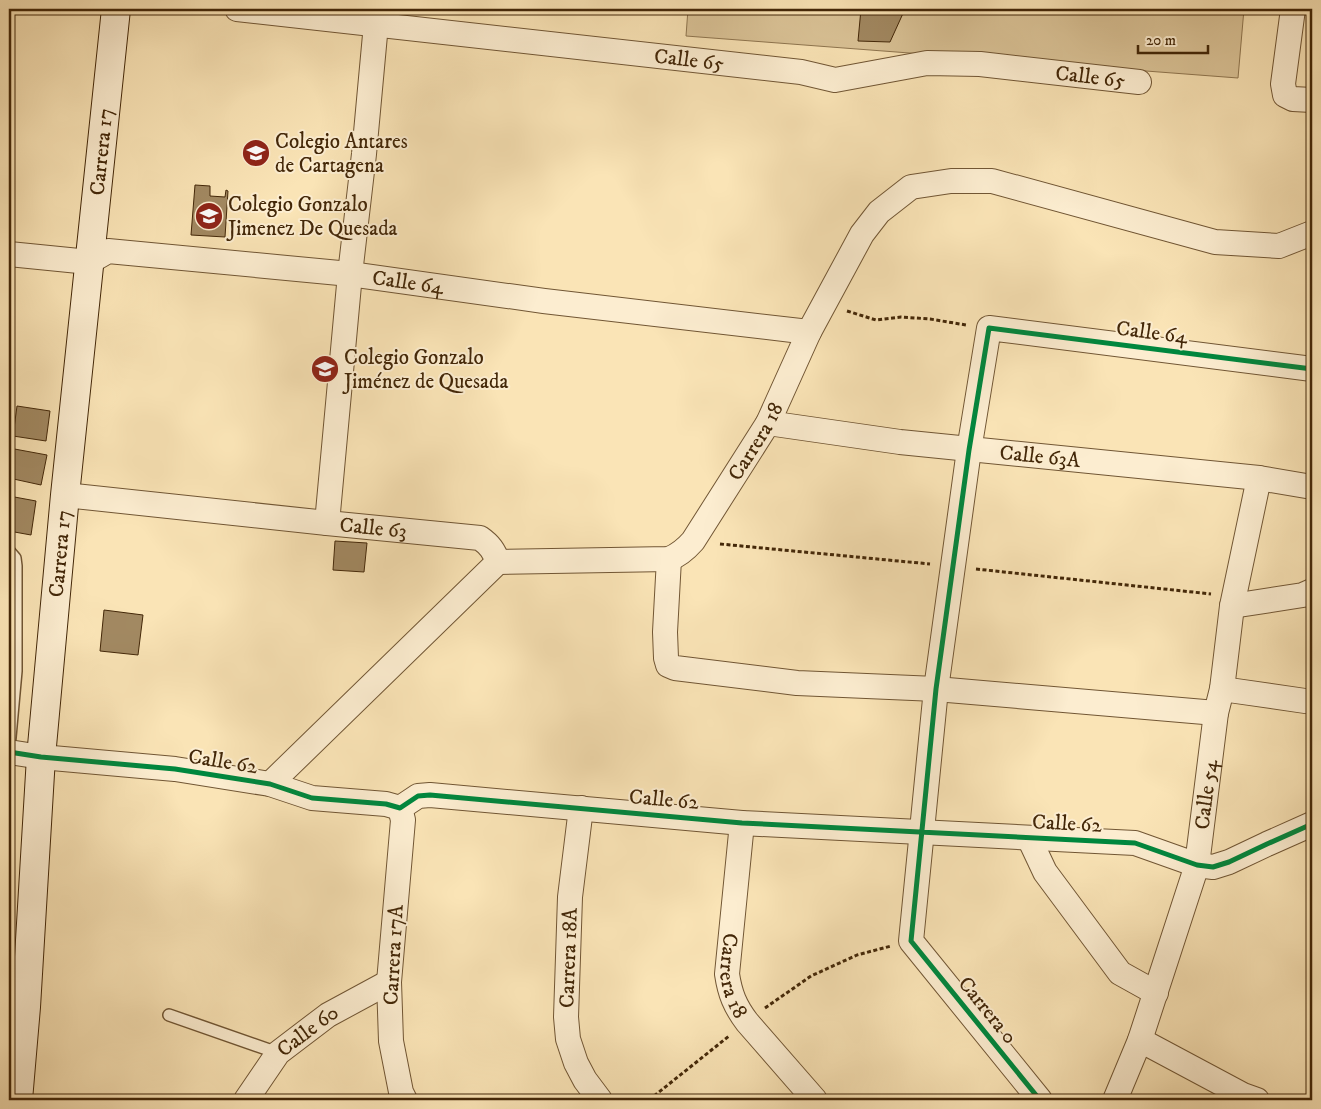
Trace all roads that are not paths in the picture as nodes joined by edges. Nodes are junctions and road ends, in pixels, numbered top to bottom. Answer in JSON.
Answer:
{"nodes":[{"id":1,"x":116,"y":9,"type":"edge"},
{"id":2,"x":237,"y":9,"type":"edge"},
{"id":3,"x":1293,"y":9,"type":"edge"},
{"id":4,"x":376,"y":24,"type":"junction"},
{"id":5,"x":1139,"y":82,"type":"dead end"},
{"id":6,"x":1312,"y":100,"type":"edge"},
{"id":7,"x":1312,"y":233,"type":"edge"},
{"id":8,"x":9,"y":254,"type":"edge"},
{"id":9,"x":90,"y":262,"type":"junction"},
{"id":10,"x":350,"y":274,"type":"junction"},
{"id":11,"x":809,"y":332,"type":"junction"},
{"id":12,"x":1312,"y":369,"type":"edge"},
{"id":13,"x":768,"y":423,"type":"junction"},
{"id":14,"x":969,"y":450,"type":"junction"},
{"id":15,"x":1260,"y":478,"type":"junction"},
{"id":16,"x":1312,"y":487,"type":"edge"},
{"id":17,"x":65,"y":495,"type":"junction"},
{"id":18,"x":327,"y":523,"type":"junction"},
{"id":19,"x":9,"y":551,"type":"edge"},
{"id":20,"x":669,"y":560,"type":"junction"},
{"id":21,"x":498,"y":562,"type":"junction"},
{"id":22,"x":1312,"y":591,"type":"edge"},
{"id":23,"x":1232,"y":606,"type":"junction"},
{"id":24,"x":936,"y":689,"type":"junction"},
{"id":25,"x":1222,"y":689,"type":"junction"},
{"id":26,"x":1312,"y":702,"type":"edge"},
{"id":27,"x":1216,"y":713,"type":"junction"},
{"id":28,"x":9,"y":750,"type":"edge"},
{"id":29,"x":40,"y":757,"type":"junction"},
{"id":30,"x":270,"y":784,"type":"junction"},
{"id":31,"x":400,"y":808,"type":"junction"},
{"id":32,"x":581,"y":808,"type":"junction"},
{"id":33,"x":742,"y":823,"type":"junction"},
{"id":34,"x":1312,"y":824,"type":"edge"},
{"id":35,"x":921,"y":833,"type":"junction"},
{"id":36,"x":1029,"y":838,"type":"junction"},
{"id":37,"x":1197,"y":865,"type":"junction"},
{"id":38,"x":389,"y":982,"type":"junction"},
{"id":39,"x":1156,"y":993,"type":"junction"},
{"id":40,"x":17,"y":1006,"type":"edge"},
{"id":41,"x":169,"y":1015,"type":"dead end"},
{"id":42,"x":1140,"y":1040,"type":"junction"},
{"id":43,"x":278,"y":1053,"type":"junction"},
{"id":44,"x":399,"y":1097,"type":"edge"},
{"id":45,"x":18,"y":1100,"type":"edge"},
{"id":46,"x":246,"y":1100,"type":"edge"},
{"id":47,"x":600,"y":1100,"type":"edge"},
{"id":48,"x":814,"y":1100,"type":"edge"},
{"id":49,"x":1040,"y":1100,"type":"edge"},
{"id":50,"x":1115,"y":1100,"type":"edge"},
{"id":51,"x":1257,"y":1100,"type":"edge"}],
"edges":[{"from":1,"to":9,"type":"main road","name":"Carrera 17"},
{"from":2,"to":4,"type":"street","name":"Calle 65"},
{"from":3,"to":6,"type":"street"},
{"from":4,"to":5,"type":"street","name":"Calle 65"},
{"from":4,"to":10,"type":"street"},
{"from":7,"to":11,"type":"street","name":"Carrera 18"},
{"from":8,"to":9,"type":"street"},
{"from":9,"to":10,"type":"street","name":"Calle 64"},
{"from":9,"to":17,"type":"main road","name":"Carrera 17"},
{"from":10,"to":11,"type":"street","name":"Calle 64"},
{"from":10,"to":18,"type":"street"},
{"from":11,"to":13,"type":"street","name":"Carrera 18"},
{"from":12,"to":14,"type":"street","name":"Calle 64"},
{"from":13,"to":14,"type":"street","name":"Calle 63A"},
{"from":13,"to":20,"type":"street","name":"Carrera 18"},
{"from":14,"to":15,"type":"street","name":"Calle 63A"},
{"from":14,"to":24,"type":"street"},
{"from":15,"to":16,"type":"street","name":"Calle 63A"},
{"from":15,"to":23,"type":"street","name":"Calle 54"},
{"from":17,"to":18,"type":"street","name":"Calle 63"},
{"from":17,"to":29,"type":"main road","name":"Carrera 17"},
{"from":18,"to":21,"type":"street","name":"Calle 63"},
{"from":19,"to":28,"type":"lane"},
{"from":20,"to":21,"type":"street"},
{"from":20,"to":24,"type":"street"},
{"from":21,"to":30,"type":"street","name":"Calle 62"},
{"from":22,"to":23,"type":"street"},
{"from":23,"to":25,"type":"street","name":"Calle 54"},
{"from":24,"to":27,"type":"street"},
{"from":24,"to":35,"type":"street"},
{"from":25,"to":26,"type":"street"},
{"from":25,"to":27,"type":"street","name":"Calle 54"},
{"from":27,"to":37,"type":"street","name":"Calle 54"},
{"from":28,"to":29,"type":"street","name":"Calle 62"},
{"from":29,"to":30,"type":"street","name":"Calle 62"},
{"from":29,"to":40,"type":"main road","name":"Carrera 17"},
{"from":30,"to":31,"type":"street","name":"Calle 62"},
{"from":31,"to":32,"type":"street","name":"Calle 62"},
{"from":31,"to":38,"type":"street","name":"Carrera 17A"},
{"from":32,"to":33,"type":"street","name":"Calle 62"},
{"from":32,"to":47,"type":"street","name":"Carrera 18A"},
{"from":33,"to":35,"type":"street","name":"Calle 62"},
{"from":33,"to":48,"type":"street","name":"Carrera 18"},
{"from":34,"to":37,"type":"street","name":"Calle 62"},
{"from":35,"to":36,"type":"street","name":"Calle 62"},
{"from":35,"to":49,"type":"street","name":"Carrera 0"},
{"from":36,"to":37,"type":"street","name":"Calle 62"},
{"from":36,"to":39,"type":"street"},
{"from":37,"to":39,"type":"street","name":"Calle 54"},
{"from":38,"to":43,"type":"street","name":"Calle 60"},
{"from":38,"to":44,"type":"street","name":"Carrera 17A"},
{"from":39,"to":42,"type":"street","name":"Calle 54"},
{"from":40,"to":45,"type":"main road","name":"Carrera 17"},
{"from":41,"to":43,"type":"lane"},
{"from":42,"to":50,"type":"street","name":"Calle 54"},
{"from":42,"to":51,"type":"street"},
{"from":43,"to":46,"type":"street","name":"Calle 60"}]}
